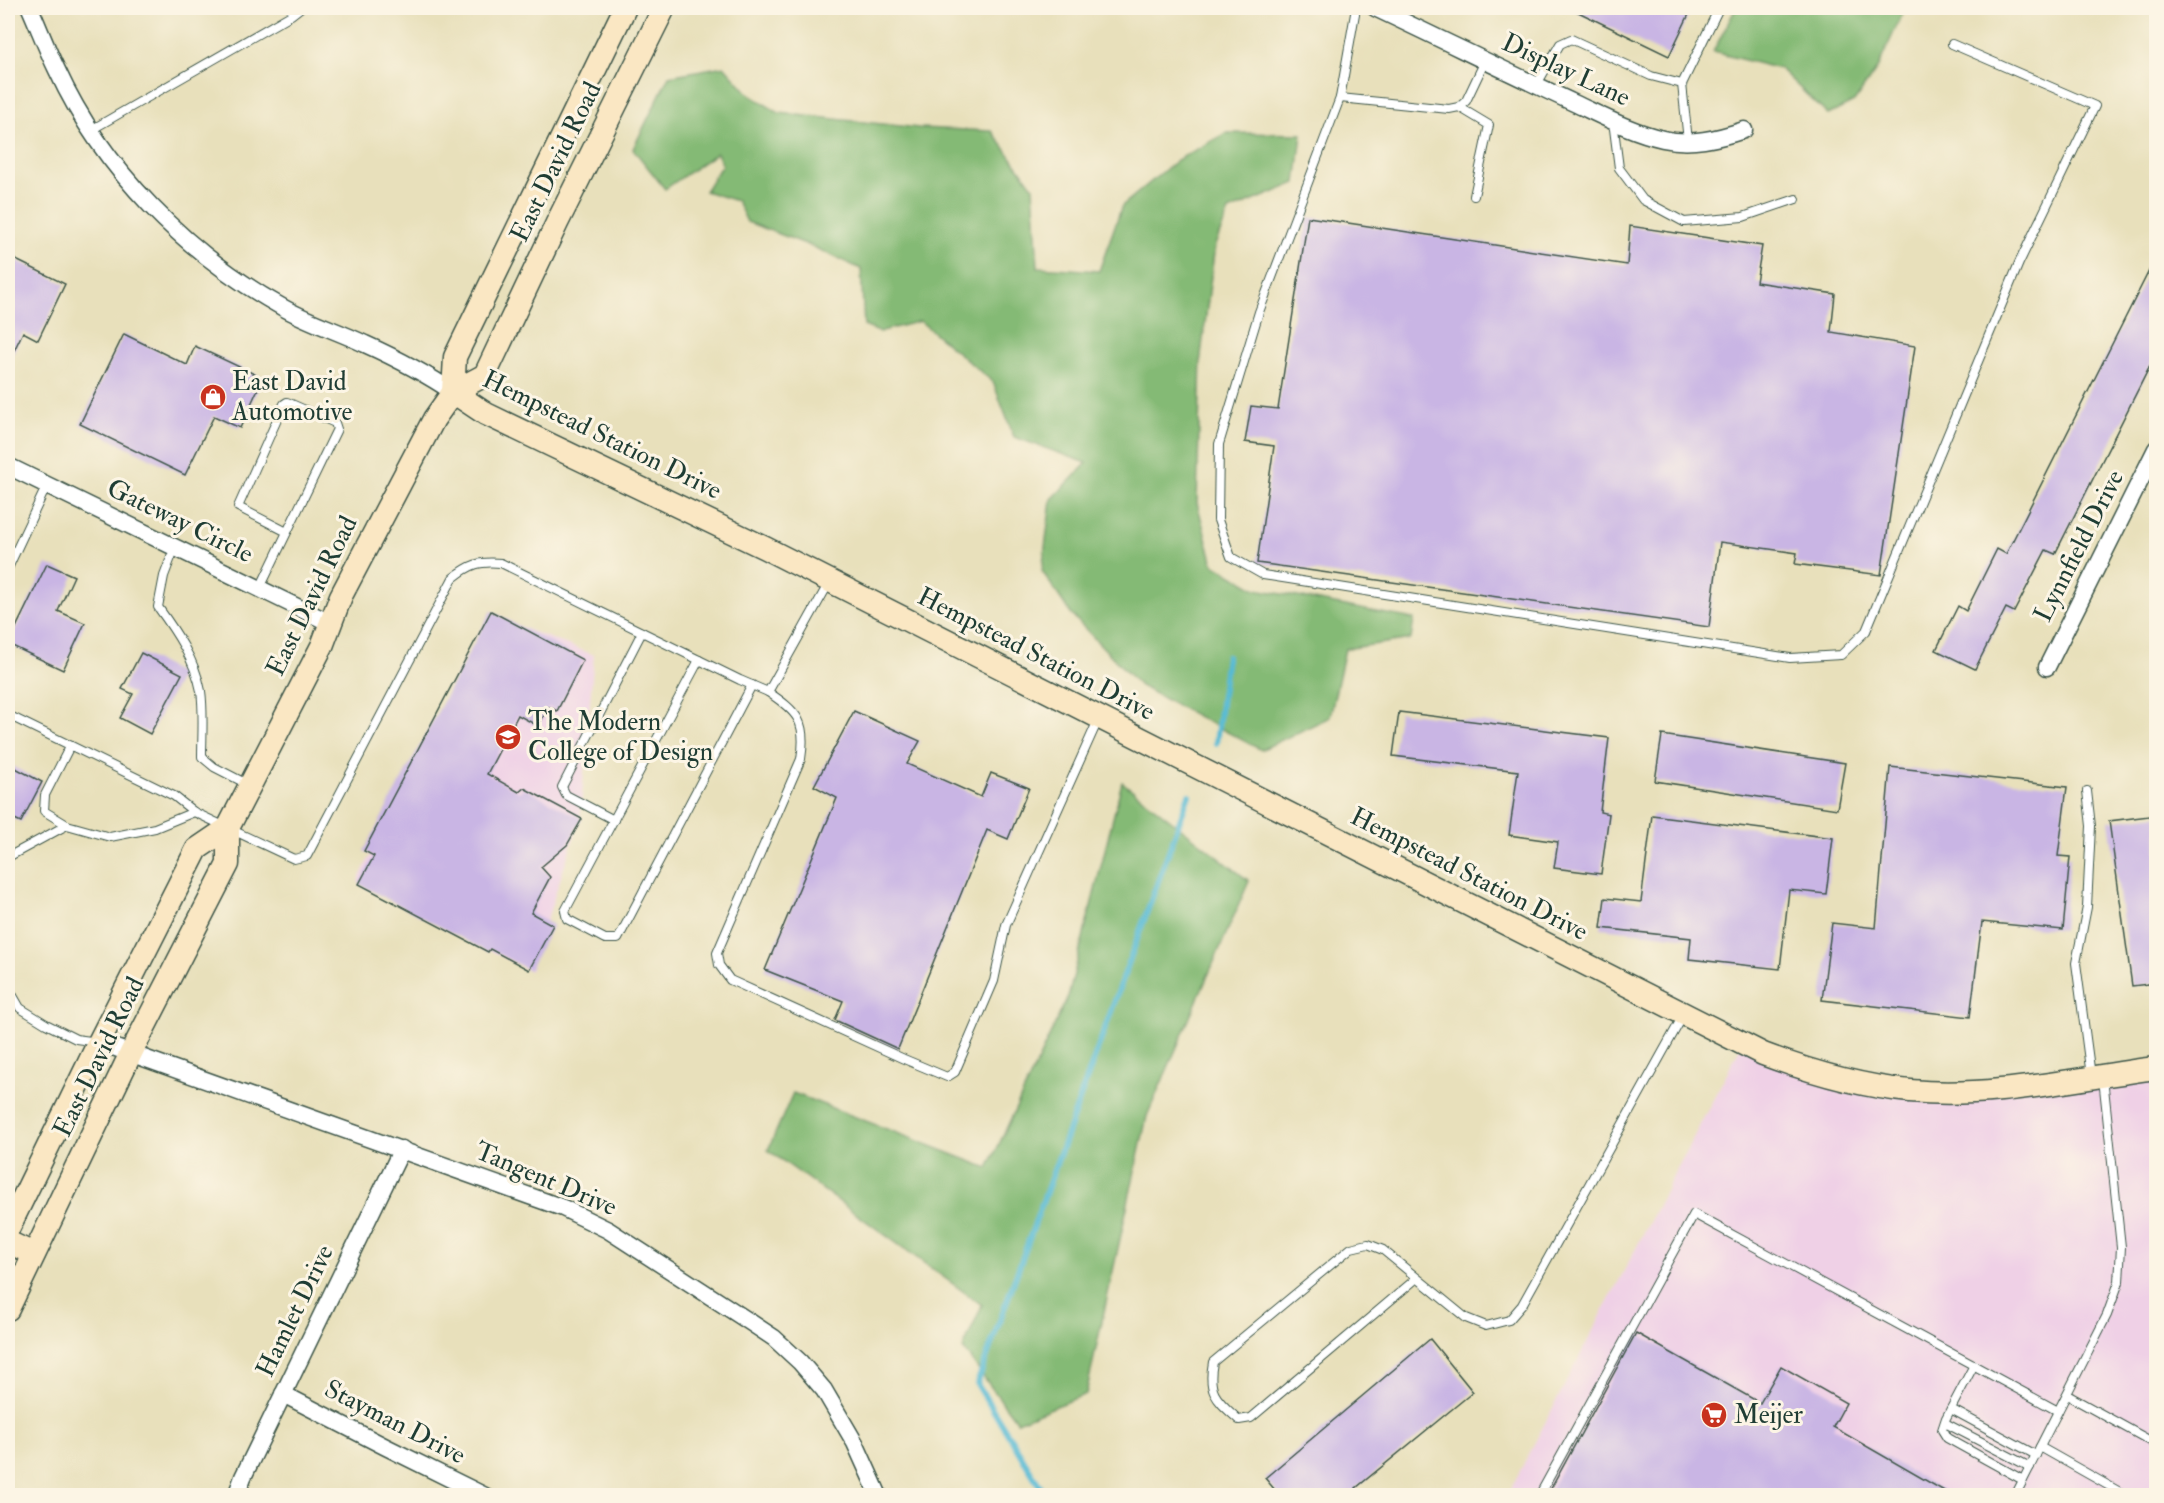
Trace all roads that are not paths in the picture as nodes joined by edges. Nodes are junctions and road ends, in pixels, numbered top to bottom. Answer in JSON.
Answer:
{"nodes":[{"id":1,"x":30,"y":8,"type":"edge"},
{"id":2,"x":300,"y":8,"type":"edge"},
{"id":3,"x":625,"y":8,"type":"edge"},
{"id":4,"x":664,"y":8,"type":"edge"},
{"id":5,"x":1356,"y":8,"type":"edge"},
{"id":6,"x":1375,"y":8,"type":"edge"},
{"id":7,"x":1719,"y":8,"type":"edge"},
{"id":8,"x":1952,"y":44,"type":"dead end"},
{"id":9,"x":1485,"y":61,"type":"junction"},
{"id":10,"x":1682,"y":84,"type":"junction"},
{"id":11,"x":1536,"y":86,"type":"junction"},
{"id":12,"x":1340,"y":98,"type":"junction"},
{"id":13,"x":1460,"y":107,"type":"junction"},
{"id":14,"x":1613,"y":121,"type":"junction"},
{"id":15,"x":91,"y":130,"type":"junction"},
{"id":16,"x":1744,"y":130,"type":"dead end"},
{"id":17,"x":1688,"y":141,"type":"junction"},
{"id":18,"x":1474,"y":196,"type":"dead end"},
{"id":19,"x":1796,"y":199,"type":"dead end"},
{"id":20,"x":453,"y":392,"type":"junction"},
{"id":21,"x":2157,"y":449,"type":"edge"},
{"id":22,"x":8,"y":466,"type":"edge"},
{"id":23,"x":48,"y":485,"type":"junction"},
{"id":24,"x":287,"y":532,"type":"junction"},
{"id":25,"x":175,"y":547,"type":"junction"},
{"id":26,"x":8,"y":568,"type":"edge"},
{"id":27,"x":830,"y":581,"type":"junction"},
{"id":28,"x":260,"y":588,"type":"junction"},
{"id":29,"x":330,"y":623,"type":"junction"},
{"id":30,"x":642,"y":632,"type":"junction"},
{"id":31,"x":699,"y":660,"type":"junction"},
{"id":32,"x":2047,"y":667,"type":"dead end"},
{"id":33,"x":752,"y":686,"type":"junction"},
{"id":34,"x":768,"y":692,"type":"junction"},
{"id":35,"x":8,"y":716,"type":"edge"},
{"id":36,"x":1099,"y":718,"type":"junction"},
{"id":37,"x":70,"y":746,"type":"junction"},
{"id":38,"x":250,"y":785,"type":"junction"},
{"id":39,"x":2087,"y":790,"type":"dead end"},
{"id":40,"x":194,"y":812,"type":"junction"},
{"id":41,"x":614,"y":819,"type":"junction"},
{"id":42,"x":67,"y":825,"type":"junction"},
{"id":43,"x":228,"y":828,"type":"junction"},
{"id":44,"x":8,"y":857,"type":"edge"},
{"id":45,"x":8,"y":987,"type":"edge"},
{"id":46,"x":1684,"y":1014,"type":"junction"},
{"id":47,"x":99,"y":1042,"type":"junction"},
{"id":48,"x":131,"y":1053,"type":"junction"},
{"id":49,"x":2157,"y":1068,"type":"edge"},
{"id":50,"x":2097,"y":1076,"type":"junction"},
{"id":51,"x":402,"y":1149,"type":"junction"},
{"id":52,"x":8,"y":1228,"type":"edge"},
{"id":53,"x":8,"y":1242,"type":"edge"},
{"id":54,"x":34,"y":1254,"type":"junction"},
{"id":55,"x":1417,"y":1278,"type":"junction"},
{"id":56,"x":8,"y":1309,"type":"edge"},
{"id":57,"x":1974,"y":1365,"type":"junction"},
{"id":58,"x":283,"y":1394,"type":"junction"},
{"id":59,"x":2067,"y":1395,"type":"junction"},
{"id":60,"x":1951,"y":1409,"type":"junction"},
{"id":61,"x":2058,"y":1411,"type":"junction"},
{"id":62,"x":1945,"y":1423,"type":"junction"},
{"id":63,"x":2157,"y":1444,"type":"edge"},
{"id":64,"x":2040,"y":1447,"type":"junction"},
{"id":65,"x":2036,"y":1455,"type":"junction"},
{"id":66,"x":2030,"y":1467,"type":"junction"},
{"id":67,"x":2023,"y":1480,"type":"junction"},
{"id":68,"x":237,"y":1496,"type":"edge"},
{"id":69,"x":485,"y":1496,"type":"edge"},
{"id":70,"x":879,"y":1496,"type":"edge"},
{"id":71,"x":1539,"y":1496,"type":"edge"},
{"id":72,"x":2015,"y":1496,"type":"edge"},
{"id":73,"x":2127,"y":1496,"type":"edge"}],
"edges":[{"from":1,"to":15,"type":"street","name":"Hempstead Station Drive"},
{"from":2,"to":15,"type":"lane"},
{"from":3,"to":20,"type":"street","name":"East David Road"},
{"from":4,"to":20,"type":"street","name":"East David Road"},
{"from":5,"to":12,"type":"lane"},
{"from":6,"to":9,"type":"street","name":"Display Lane"},
{"from":7,"to":10,"type":"lane"},
{"from":8,"to":12,"type":"lane"},
{"from":9,"to":11,"type":"street","name":"Display Lane"},
{"from":9,"to":13,"type":"lane"},
{"from":10,"to":11,"type":"lane"},
{"from":10,"to":17,"type":"lane"},
{"from":11,"to":14,"type":"street","name":"Display Lane"},
{"from":12,"to":13,"type":"lane"},
{"from":13,"to":18,"type":"lane"},
{"from":14,"to":17,"type":"street","name":"Display Lane"},
{"from":14,"to":19,"type":"lane"},
{"from":15,"to":20,"type":"street","name":"Hempstead Station Drive"},
{"from":16,"to":17,"type":"street","name":"Display Lane"},
{"from":20,"to":27,"type":"street","name":"Hempstead Station Drive"},
{"from":20,"to":29,"type":"street","name":"East David Road"},
{"from":21,"to":32,"type":"street","name":"Lynnfield Drive"},
{"from":22,"to":23,"type":"street","name":"Gateway Circle"},
{"from":23,"to":25,"type":"street","name":"Gateway Circle"},
{"from":23,"to":26,"type":"lane"},
{"from":24,"to":24,"type":"lane"},
{"from":24,"to":28,"type":"lane"},
{"from":25,"to":28,"type":"street","name":"Gateway Circle"},
{"from":25,"to":38,"type":"lane"},
{"from":27,"to":34,"type":"lane"},
{"from":27,"to":36,"type":"street","name":"Hempstead Station Drive"},
{"from":28,"to":29,"type":"street","name":"Gateway Circle"},
{"from":29,"to":38,"type":"street","name":"East David Road"},
{"from":30,"to":31,"type":"lane"},
{"from":30,"to":41,"type":"lane"},
{"from":30,"to":43,"type":"lane"},
{"from":31,"to":33,"type":"lane"},
{"from":31,"to":41,"type":"lane"},
{"from":33,"to":34,"type":"lane"},
{"from":33,"to":41,"type":"lane"},
{"from":34,"to":36,"type":"lane"},
{"from":35,"to":37,"type":"lane"},
{"from":36,"to":46,"type":"street","name":"Hempstead Station Drive"},
{"from":37,"to":40,"type":"lane"},
{"from":37,"to":42,"type":"lane"},
{"from":38,"to":43,"type":"street","name":"East David Road"},
{"from":39,"to":50,"type":"lane"},
{"from":40,"to":42,"type":"lane"},
{"from":40,"to":43,"type":"lane"},
{"from":42,"to":44,"type":"lane"},
{"from":43,"to":47,"type":"street","name":"East David Road"},
{"from":43,"to":48,"type":"street","name":"East David Road"},
{"from":45,"to":47,"type":"lane"},
{"from":46,"to":50,"type":"street","name":"Hempstead Station Drive"},
{"from":46,"to":55,"type":"lane"},
{"from":47,"to":48,"type":"street","name":"Tangent Drive"},
{"from":47,"to":52,"type":"street","name":"East David Road"},
{"from":48,"to":51,"type":"street","name":"Tangent Drive"},
{"from":48,"to":54,"type":"street","name":"East David Road"},
{"from":49,"to":50,"type":"street","name":"Hempstead Station Drive"},
{"from":50,"to":59,"type":"lane"},
{"from":51,"to":58,"type":"street","name":"Hamlet Drive"},
{"from":51,"to":70,"type":"street","name":"Tangent Drive"},
{"from":53,"to":54,"type":"street"},
{"from":54,"to":56,"type":"street","name":"East David Road"},
{"from":55,"to":55,"type":"lane"},
{"from":57,"to":60,"type":"lane"},
{"from":57,"to":61,"type":"lane"},
{"from":57,"to":71,"type":"lane"},
{"from":58,"to":68,"type":"street","name":"Hamlet Drive"},
{"from":58,"to":69,"type":"street","name":"Stayman Drive"},
{"from":59,"to":61,"type":"lane"},
{"from":59,"to":63,"type":"lane"},
{"from":60,"to":62,"type":"lane"},
{"from":60,"to":65,"type":"lane"},
{"from":61,"to":64,"type":"lane"},
{"from":62,"to":66,"type":"lane"},
{"from":62,"to":67,"type":"lane"},
{"from":64,"to":65,"type":"lane"},
{"from":64,"to":73,"type":"lane"},
{"from":65,"to":66,"type":"lane"},
{"from":66,"to":67,"type":"lane"},
{"from":67,"to":72,"type":"lane"}]}
